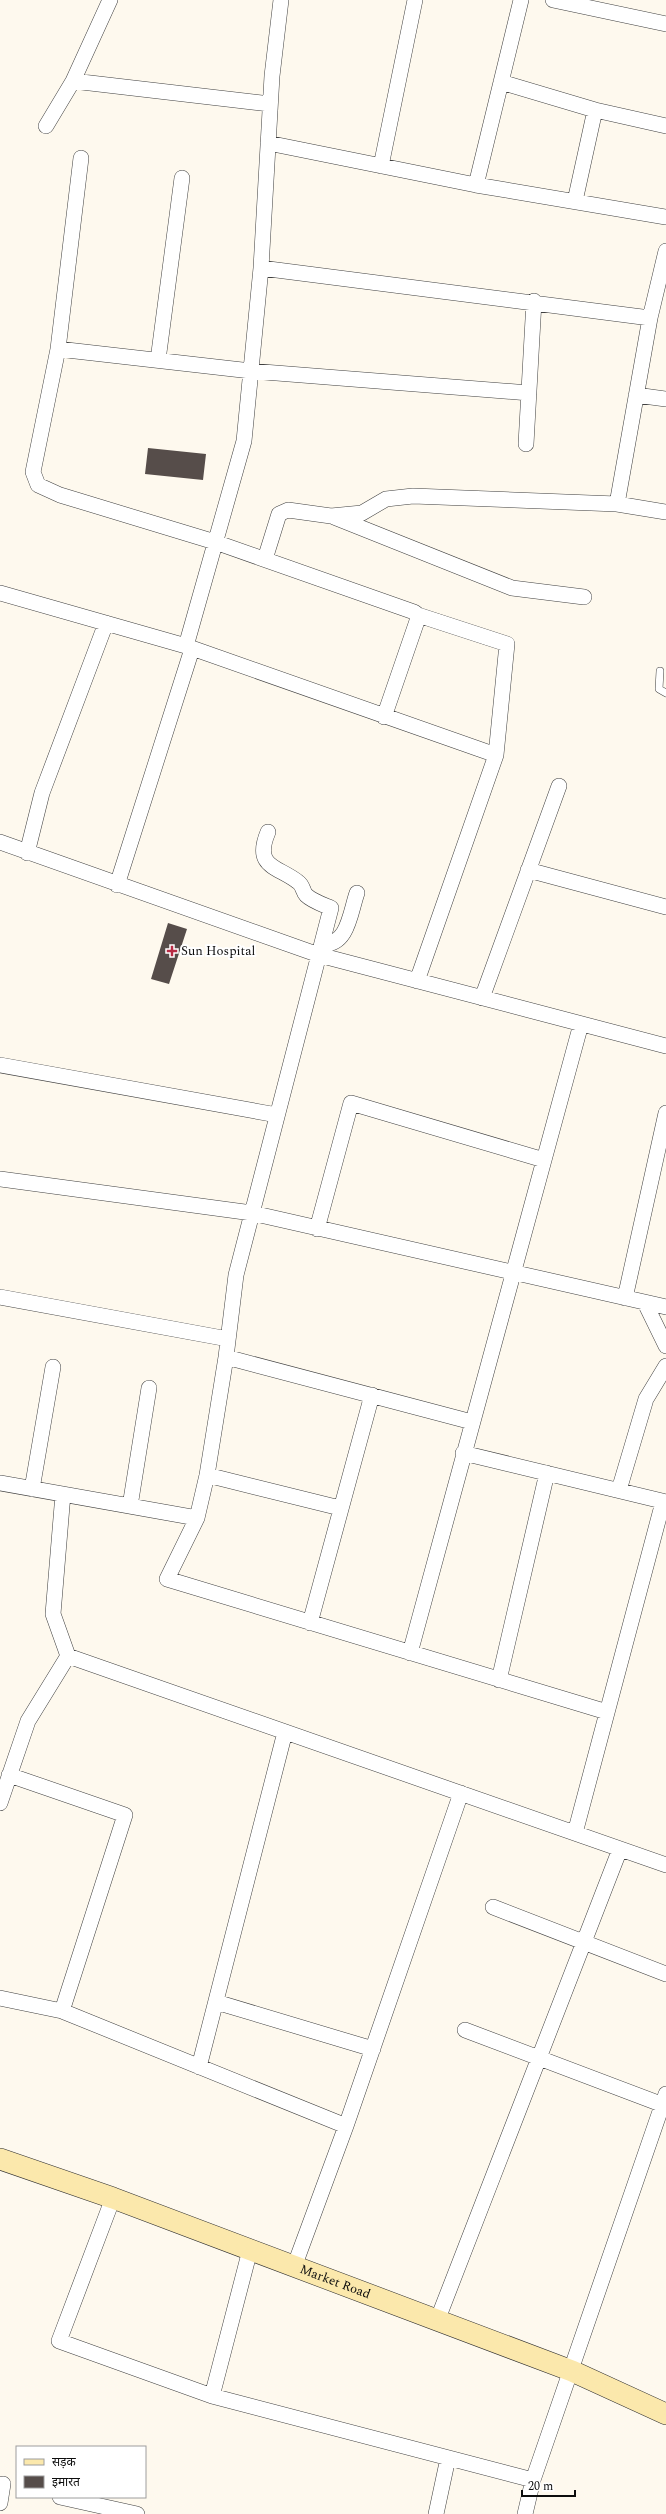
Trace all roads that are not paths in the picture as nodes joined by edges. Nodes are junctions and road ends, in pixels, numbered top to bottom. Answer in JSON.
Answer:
{"nodes":[{"id":1,"x":110,"y":0,"type":"edge"},
{"id":2,"x":281,"y":0,"type":"edge"},
{"id":3,"x":415,"y":0,"type":"edge"},
{"id":4,"x":521,"y":0,"type":"edge"},
{"id":5,"x":553,"y":0,"type":"edge"},
{"id":6,"x":666,"y":24,"type":"edge"},
{"id":7,"x":73,"y":81,"type":"junction"},
{"id":8,"x":501,"y":82,"type":"junction"},
{"id":9,"x":270,"y":104,"type":"junction"},
{"id":10,"x":595,"y":110,"type":"junction"},
{"id":11,"x":46,"y":126,"type":"dead end"},
{"id":12,"x":666,"y":126,"type":"edge"},
{"id":13,"x":268,"y":143,"type":"junction"},
{"id":14,"x":81,"y":158,"type":"dead end"},
{"id":15,"x":381,"y":166,"type":"junction"},
{"id":16,"x":182,"y":178,"type":"dead end"},
{"id":17,"x":476,"y":185,"type":"junction"},
{"id":18,"x":575,"y":201,"type":"junction"},
{"id":19,"x":666,"y":217,"type":"edge"},
{"id":20,"x":666,"y":251,"type":"edge"},
{"id":21,"x":261,"y":268,"type":"junction"},
{"id":22,"x":534,"y":301,"type":"junction"},
{"id":23,"x":660,"y":304,"type":"edge"},
{"id":24,"x":650,"y":318,"type":"junction"},
{"id":25,"x":58,"y":349,"type":"junction"},
{"id":26,"x":158,"y":360,"type":"junction"},
{"id":27,"x":251,"y":371,"type":"junction"},
{"id":28,"x":529,"y":393,"type":"junction"},
{"id":29,"x":636,"y":395,"type":"junction"},
{"id":30,"x":666,"y":400,"type":"edge"},
{"id":31,"x":526,"y":444,"type":"dead end"},
{"id":32,"x":617,"y":504,"type":"junction"},
{"id":33,"x":666,"y":512,"type":"edge"},
{"id":34,"x":331,"y":516,"type":"junction"},
{"id":35,"x":215,"y":542,"type":"junction"},
{"id":36,"x":265,"y":560,"type":"junction"},
{"id":37,"x":0,"y":593,"type":"edge"},
{"id":38,"x":584,"y":598,"type":"dead end"},
{"id":39,"x":418,"y":615,"type":"junction"},
{"id":40,"x":106,"y":623,"type":"junction"},
{"id":41,"x":189,"y":647,"type":"junction"},
{"id":42,"x":660,"y":672,"type":"dead end"},
{"id":43,"x":666,"y":693,"type":"edge"},
{"id":44,"x":384,"y":717,"type":"junction"},
{"id":45,"x":496,"y":755,"type":"junction"},
{"id":46,"x":559,"y":786,"type":"dead end"},
{"id":47,"x":268,"y":832,"type":"dead end"},
{"id":48,"x":0,"y":842,"type":"edge"},
{"id":49,"x":27,"y":853,"type":"junction"},
{"id":50,"x":528,"y":870,"type":"junction"},
{"id":51,"x":118,"y":885,"type":"junction"},
{"id":52,"x":357,"y":892,"type":"dead end"},
{"id":53,"x":666,"y":907,"type":"edge"},
{"id":54,"x":320,"y":950,"type":"junction"},
{"id":55,"x":417,"y":981,"type":"junction"},
{"id":56,"x":482,"y":998,"type":"junction"},
{"id":57,"x":581,"y":1024,"type":"junction"},
{"id":58,"x":666,"y":1046,"type":"edge"},
{"id":59,"x":0,"y":1065,"type":"edge"},
{"id":60,"x":666,"y":1113,"type":"edge"},
{"id":61,"x":278,"y":1115,"type":"junction"},
{"id":62,"x":544,"y":1160,"type":"junction"},
{"id":63,"x":660,"y":1169,"type":"edge"},
{"id":64,"x":0,"y":1179,"type":"edge"},
{"id":65,"x":252,"y":1214,"type":"junction"},
{"id":66,"x":317,"y":1228,"type":"junction"},
{"id":67,"x":513,"y":1274,"type":"junction"},
{"id":68,"x":0,"y":1297,"type":"edge"},
{"id":69,"x":625,"y":1298,"type":"junction"},
{"id":70,"x":645,"y":1303,"type":"junction"},
{"id":71,"x":666,"y":1307,"type":"edge"},
{"id":72,"x":228,"y":1339,"type":"junction"},
{"id":73,"x":666,"y":1346,"type":"edge"},
{"id":74,"x":226,"y":1357,"type":"junction"},
{"id":75,"x":666,"y":1366,"type":"edge"},
{"id":76,"x":53,"y":1367,"type":"dead end"},
{"id":77,"x":150,"y":1388,"type":"dead end"},
{"id":78,"x":372,"y":1395,"type":"junction"},
{"id":79,"x":472,"y":1422,"type":"junction"},
{"id":80,"x":463,"y":1453,"type":"junction"},
{"id":81,"x":547,"y":1473,"type":"junction"},
{"id":82,"x":208,"y":1475,"type":"junction"},
{"id":83,"x":0,"y":1483,"type":"edge"},
{"id":84,"x":32,"y":1489,"type":"junction"},
{"id":85,"x":619,"y":1490,"type":"junction"},
{"id":86,"x":63,"y":1494,"type":"junction"},
{"id":87,"x":664,"y":1502,"type":"edge"},
{"id":88,"x":130,"y":1506,"type":"junction"},
{"id":89,"x":340,"y":1508,"type":"junction"},
{"id":90,"x":197,"y":1518,"type":"junction"},
{"id":91,"x":310,"y":1623,"type":"junction"},
{"id":92,"x":410,"y":1653,"type":"junction"},
{"id":93,"x":68,"y":1656,"type":"junction"},
{"id":94,"x":498,"y":1680,"type":"junction"},
{"id":95,"x":606,"y":1712,"type":"junction"},
{"id":96,"x":285,"y":1732,"type":"junction"},
{"id":97,"x":10,"y":1776,"type":"junction"},
{"id":98,"x":461,"y":1793,"type":"junction"},
{"id":99,"x":0,"y":1803,"type":"edge"},
{"id":100,"x":575,"y":1833,"type":"junction"},
{"id":101,"x":620,"y":1849,"type":"junction"},
{"id":102,"x":666,"y":1865,"type":"edge"},
{"id":103,"x":493,"y":1907,"type":"dead end"},
{"id":104,"x":583,"y":1943,"type":"junction"},
{"id":105,"x":666,"y":1974,"type":"edge"},
{"id":106,"x":0,"y":1998,"type":"edge"},
{"id":107,"x":216,"y":2002,"type":"junction"},
{"id":108,"x":62,"y":2011,"type":"junction"},
{"id":109,"x":465,"y":2030,"type":"dead end"},
{"id":110,"x":373,"y":2049,"type":"junction"},
{"id":111,"x":538,"y":2058,"type":"junction"},
{"id":112,"x":199,"y":2066,"type":"junction"},
{"id":113,"x":665,"y":2101,"type":"edge"},
{"id":114,"x":346,"y":2126,"type":"junction"},
{"id":115,"x":0,"y":2158,"type":"edge"},
{"id":116,"x":113,"y":2198,"type":"junction"},
{"id":117,"x":250,"y":2250,"type":"junction"},
{"id":118,"x":294,"y":2267,"type":"junction"},
{"id":119,"x":437,"y":2321,"type":"junction"},
{"id":120,"x":572,"y":2372,"type":"junction"},
{"id":121,"x":212,"y":2396,"type":"junction"},
{"id":122,"x":666,"y":2414,"type":"edge"},
{"id":123,"x":448,"y":2458,"type":"junction"},
{"id":124,"x":533,"y":2480,"type":"junction"},
{"id":125,"x":7,"y":2485,"type":"edge"},
{"id":126,"x":64,"y":2498,"type":"edge"},
{"id":127,"x":0,"y":2503,"type":"edge"},
{"id":128,"x":115,"y":2512,"type":"edge"},
{"id":129,"x":137,"y":2514,"type":"edge"},
{"id":130,"x":436,"y":2514,"type":"edge"},
{"id":131,"x":525,"y":2514,"type":"edge"}],
"edges":[{"from":1,"to":7,"type":"street"},
{"from":2,"to":9,"type":"street"},
{"from":3,"to":15,"type":"street"},
{"from":4,"to":8,"type":"street"},
{"from":5,"to":6,"type":"street"},
{"from":7,"to":9,"type":"street"},
{"from":7,"to":11,"type":"street"},
{"from":8,"to":10,"type":"street"},
{"from":8,"to":17,"type":"street"},
{"from":9,"to":13,"type":"street"},
{"from":10,"to":12,"type":"street"},
{"from":10,"to":18,"type":"street"},
{"from":13,"to":15,"type":"street"},
{"from":13,"to":21,"type":"street"},
{"from":14,"to":25,"type":"street"},
{"from":15,"to":17,"type":"street"},
{"from":16,"to":26,"type":"street"},
{"from":17,"to":18,"type":"street"},
{"from":18,"to":19,"type":"street"},
{"from":20,"to":23,"type":"street"},
{"from":21,"to":22,"type":"street"},
{"from":21,"to":27,"type":"street"},
{"from":22,"to":24,"type":"street"},
{"from":22,"to":28,"type":"street"},
{"from":23,"to":24,"type":"street"},
{"from":24,"to":29,"type":"street"},
{"from":25,"to":26,"type":"street"},
{"from":25,"to":35,"type":"street"},
{"from":26,"to":27,"type":"street"},
{"from":27,"to":28,"type":"street"},
{"from":27,"to":35,"type":"street"},
{"from":28,"to":31,"type":"street"},
{"from":29,"to":30,"type":"street"},
{"from":29,"to":32,"type":"street"},
{"from":32,"to":33,"type":"street"},
{"from":32,"to":34,"type":"street"},
{"from":34,"to":36,"type":"street"},
{"from":34,"to":38,"type":"street"},
{"from":35,"to":36,"type":"street"},
{"from":35,"to":41,"type":"street"},
{"from":36,"to":39,"type":"street"},
{"from":37,"to":40,"type":"street"},
{"from":39,"to":44,"type":"street"},
{"from":39,"to":45,"type":"street"},
{"from":40,"to":41,"type":"street"},
{"from":40,"to":49,"type":"street"},
{"from":41,"to":44,"type":"street"},
{"from":41,"to":51,"type":"street"},
{"from":42,"to":43,"type":"lane"},
{"from":44,"to":45,"type":"street"},
{"from":45,"to":55,"type":"street"},
{"from":46,"to":50,"type":"street"},
{"from":47,"to":54,"type":"street"},
{"from":48,"to":49,"type":"street"},
{"from":49,"to":51,"type":"street"},
{"from":50,"to":53,"type":"street"},
{"from":50,"to":56,"type":"street"},
{"from":51,"to":54,"type":"street"},
{"from":52,"to":54,"type":"street"},
{"from":54,"to":55,"type":"street"},
{"from":54,"to":61,"type":"street"},
{"from":55,"to":56,"type":"street"},
{"from":56,"to":57,"type":"street"},
{"from":57,"to":58,"type":"street"},
{"from":57,"to":62,"type":"street"},
{"from":59,"to":61,"type":"street"},
{"from":60,"to":63,"type":"street"},
{"from":61,"to":65,"type":"street"},
{"from":62,"to":66,"type":"street"},
{"from":62,"to":67,"type":"street"},
{"from":63,"to":69,"type":"street"},
{"from":64,"to":65,"type":"street"},
{"from":65,"to":66,"type":"street"},
{"from":65,"to":72,"type":"street"},
{"from":66,"to":67,"type":"street"},
{"from":67,"to":69,"type":"street"},
{"from":67,"to":79,"type":"street"},
{"from":68,"to":72,"type":"street"},
{"from":69,"to":70,"type":"street"},
{"from":70,"to":71,"type":"street"},
{"from":70,"to":73,"type":"street"},
{"from":72,"to":74,"type":"street"},
{"from":74,"to":78,"type":"street"},
{"from":74,"to":82,"type":"street"},
{"from":75,"to":85,"type":"street"},
{"from":76,"to":84,"type":"street"},
{"from":77,"to":88,"type":"street"},
{"from":78,"to":79,"type":"street"},
{"from":78,"to":89,"type":"street"},
{"from":79,"to":80,"type":"street"},
{"from":80,"to":81,"type":"street"},
{"from":80,"to":92,"type":"street"},
{"from":81,"to":85,"type":"street"},
{"from":81,"to":94,"type":"street"},
{"from":82,"to":89,"type":"street"},
{"from":82,"to":90,"type":"street"},
{"from":83,"to":84,"type":"street"},
{"from":84,"to":86,"type":"street"},
{"from":85,"to":87,"type":"street"},
{"from":86,"to":88,"type":"street"},
{"from":86,"to":93,"type":"street"},
{"from":87,"to":95,"type":"street"},
{"from":88,"to":90,"type":"street"},
{"from":89,"to":91,"type":"street"},
{"from":90,"to":91,"type":"street"},
{"from":91,"to":92,"type":"street"},
{"from":92,"to":94,"type":"street"},
{"from":93,"to":96,"type":"street"},
{"from":93,"to":97,"type":"street"},
{"from":94,"to":95,"type":"street"},
{"from":95,"to":100,"type":"street"},
{"from":96,"to":98,"type":"street"},
{"from":96,"to":107,"type":"street"},
{"from":97,"to":99,"type":"street"},
{"from":97,"to":108,"type":"street"},
{"from":98,"to":100,"type":"street"},
{"from":98,"to":110,"type":"street"},
{"from":100,"to":101,"type":"street"},
{"from":101,"to":102,"type":"street"},
{"from":101,"to":104,"type":"street"},
{"from":103,"to":104,"type":"street"},
{"from":104,"to":105,"type":"street"},
{"from":104,"to":111,"type":"street"},
{"from":106,"to":108,"type":"street"},
{"from":107,"to":110,"type":"street"},
{"from":107,"to":112,"type":"street"},
{"from":108,"to":112,"type":"street"},
{"from":109,"to":111,"type":"street"},
{"from":110,"to":114,"type":"street"},
{"from":111,"to":113,"type":"street"},
{"from":111,"to":119,"type":"street"},
{"from":112,"to":114,"type":"street"},
{"from":113,"to":120,"type":"street"},
{"from":114,"to":118,"type":"street"},
{"from":115,"to":116,"type":"street","name":"Market Road"},
{"from":116,"to":117,"type":"street","name":"Market Road"},
{"from":116,"to":121,"type":"street"},
{"from":117,"to":118,"type":"street","name":"Market Road"},
{"from":117,"to":121,"type":"street"},
{"from":118,"to":119,"type":"street","name":"Market Road"},
{"from":119,"to":120,"type":"street","name":"Market Road"},
{"from":120,"to":122,"type":"street","name":"Market Road"},
{"from":120,"to":124,"type":"street"},
{"from":121,"to":123,"type":"street"},
{"from":123,"to":124,"type":"street"},
{"from":123,"to":130,"type":"street"},
{"from":124,"to":131,"type":"street"},
{"from":125,"to":127,"type":"street"},
{"from":126,"to":128,"type":"street"},
{"from":128,"to":129,"type":"street"}]}
